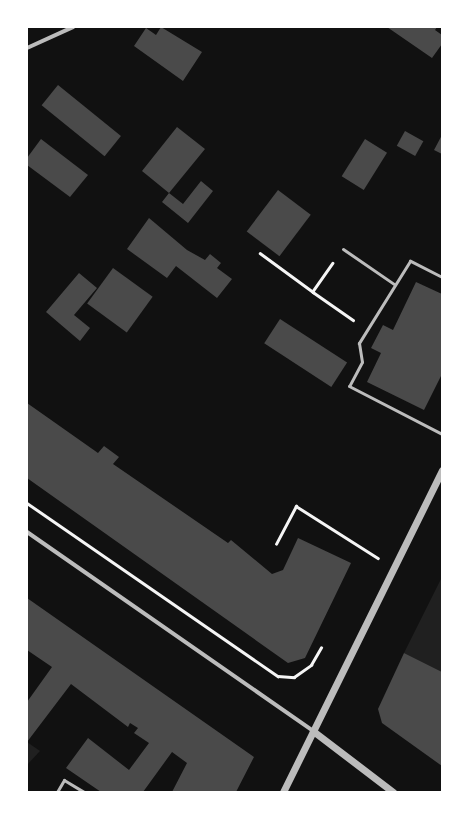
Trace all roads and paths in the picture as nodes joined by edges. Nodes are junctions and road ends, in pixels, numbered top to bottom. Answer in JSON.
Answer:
{"nodes":[{"id":1,"x":73,"y":27,"type":"edge"},
{"id":2,"x":27,"y":48,"type":"edge"},
{"id":3,"x":343,"y":249,"type":"joint"},
{"id":4,"x":260,"y":253,"type":"dead end"},
{"id":5,"x":442,"y":277,"type":"edge"},
{"id":6,"x":394,"y":284,"type":"junction"},
{"id":7,"x":313,"y":292,"type":"junction"},
{"id":8,"x":366,"y":330,"type":"junction"},
{"id":9,"x":442,"y":434,"type":"edge"},
{"id":10,"x":442,"y":470,"type":"edge"},
{"id":11,"x":27,"y":503,"type":"edge"},
{"id":12,"x":27,"y":532,"type":"edge"},
{"id":13,"x":276,"y":544,"type":"dead end"},
{"id":14,"x":394,"y":568,"type":"junction"},
{"id":15,"x":321,"y":648,"type":"dead end"},
{"id":16,"x":313,"y":732,"type":"junction"},
{"id":17,"x":57,"y":792,"type":"edge"},
{"id":18,"x":84,"y":792,"type":"edge"},
{"id":19,"x":283,"y":792,"type":"edge"},
{"id":20,"x":393,"y":792,"type":"edge"}],
"edges":[{"from":1,"to":2,"type":"street"},
{"from":3,"to":6,"type":"lane"},
{"from":3,"to":7,"type":"path"},
{"from":4,"to":7,"type":"path"},
{"from":5,"to":6,"type":"lane"},
{"from":6,"to":8,"type":"lane"},
{"from":7,"to":8,"type":"path"},
{"from":8,"to":9,"type":"lane"},
{"from":10,"to":14,"type":"street"},
{"from":11,"to":15,"type":"path"},
{"from":12,"to":16,"type":"street"},
{"from":13,"to":14,"type":"path"},
{"from":14,"to":16,"type":"street"},
{"from":16,"to":19,"type":"street"},
{"from":16,"to":20,"type":"street"},
{"from":17,"to":18,"type":"lane"}]}
